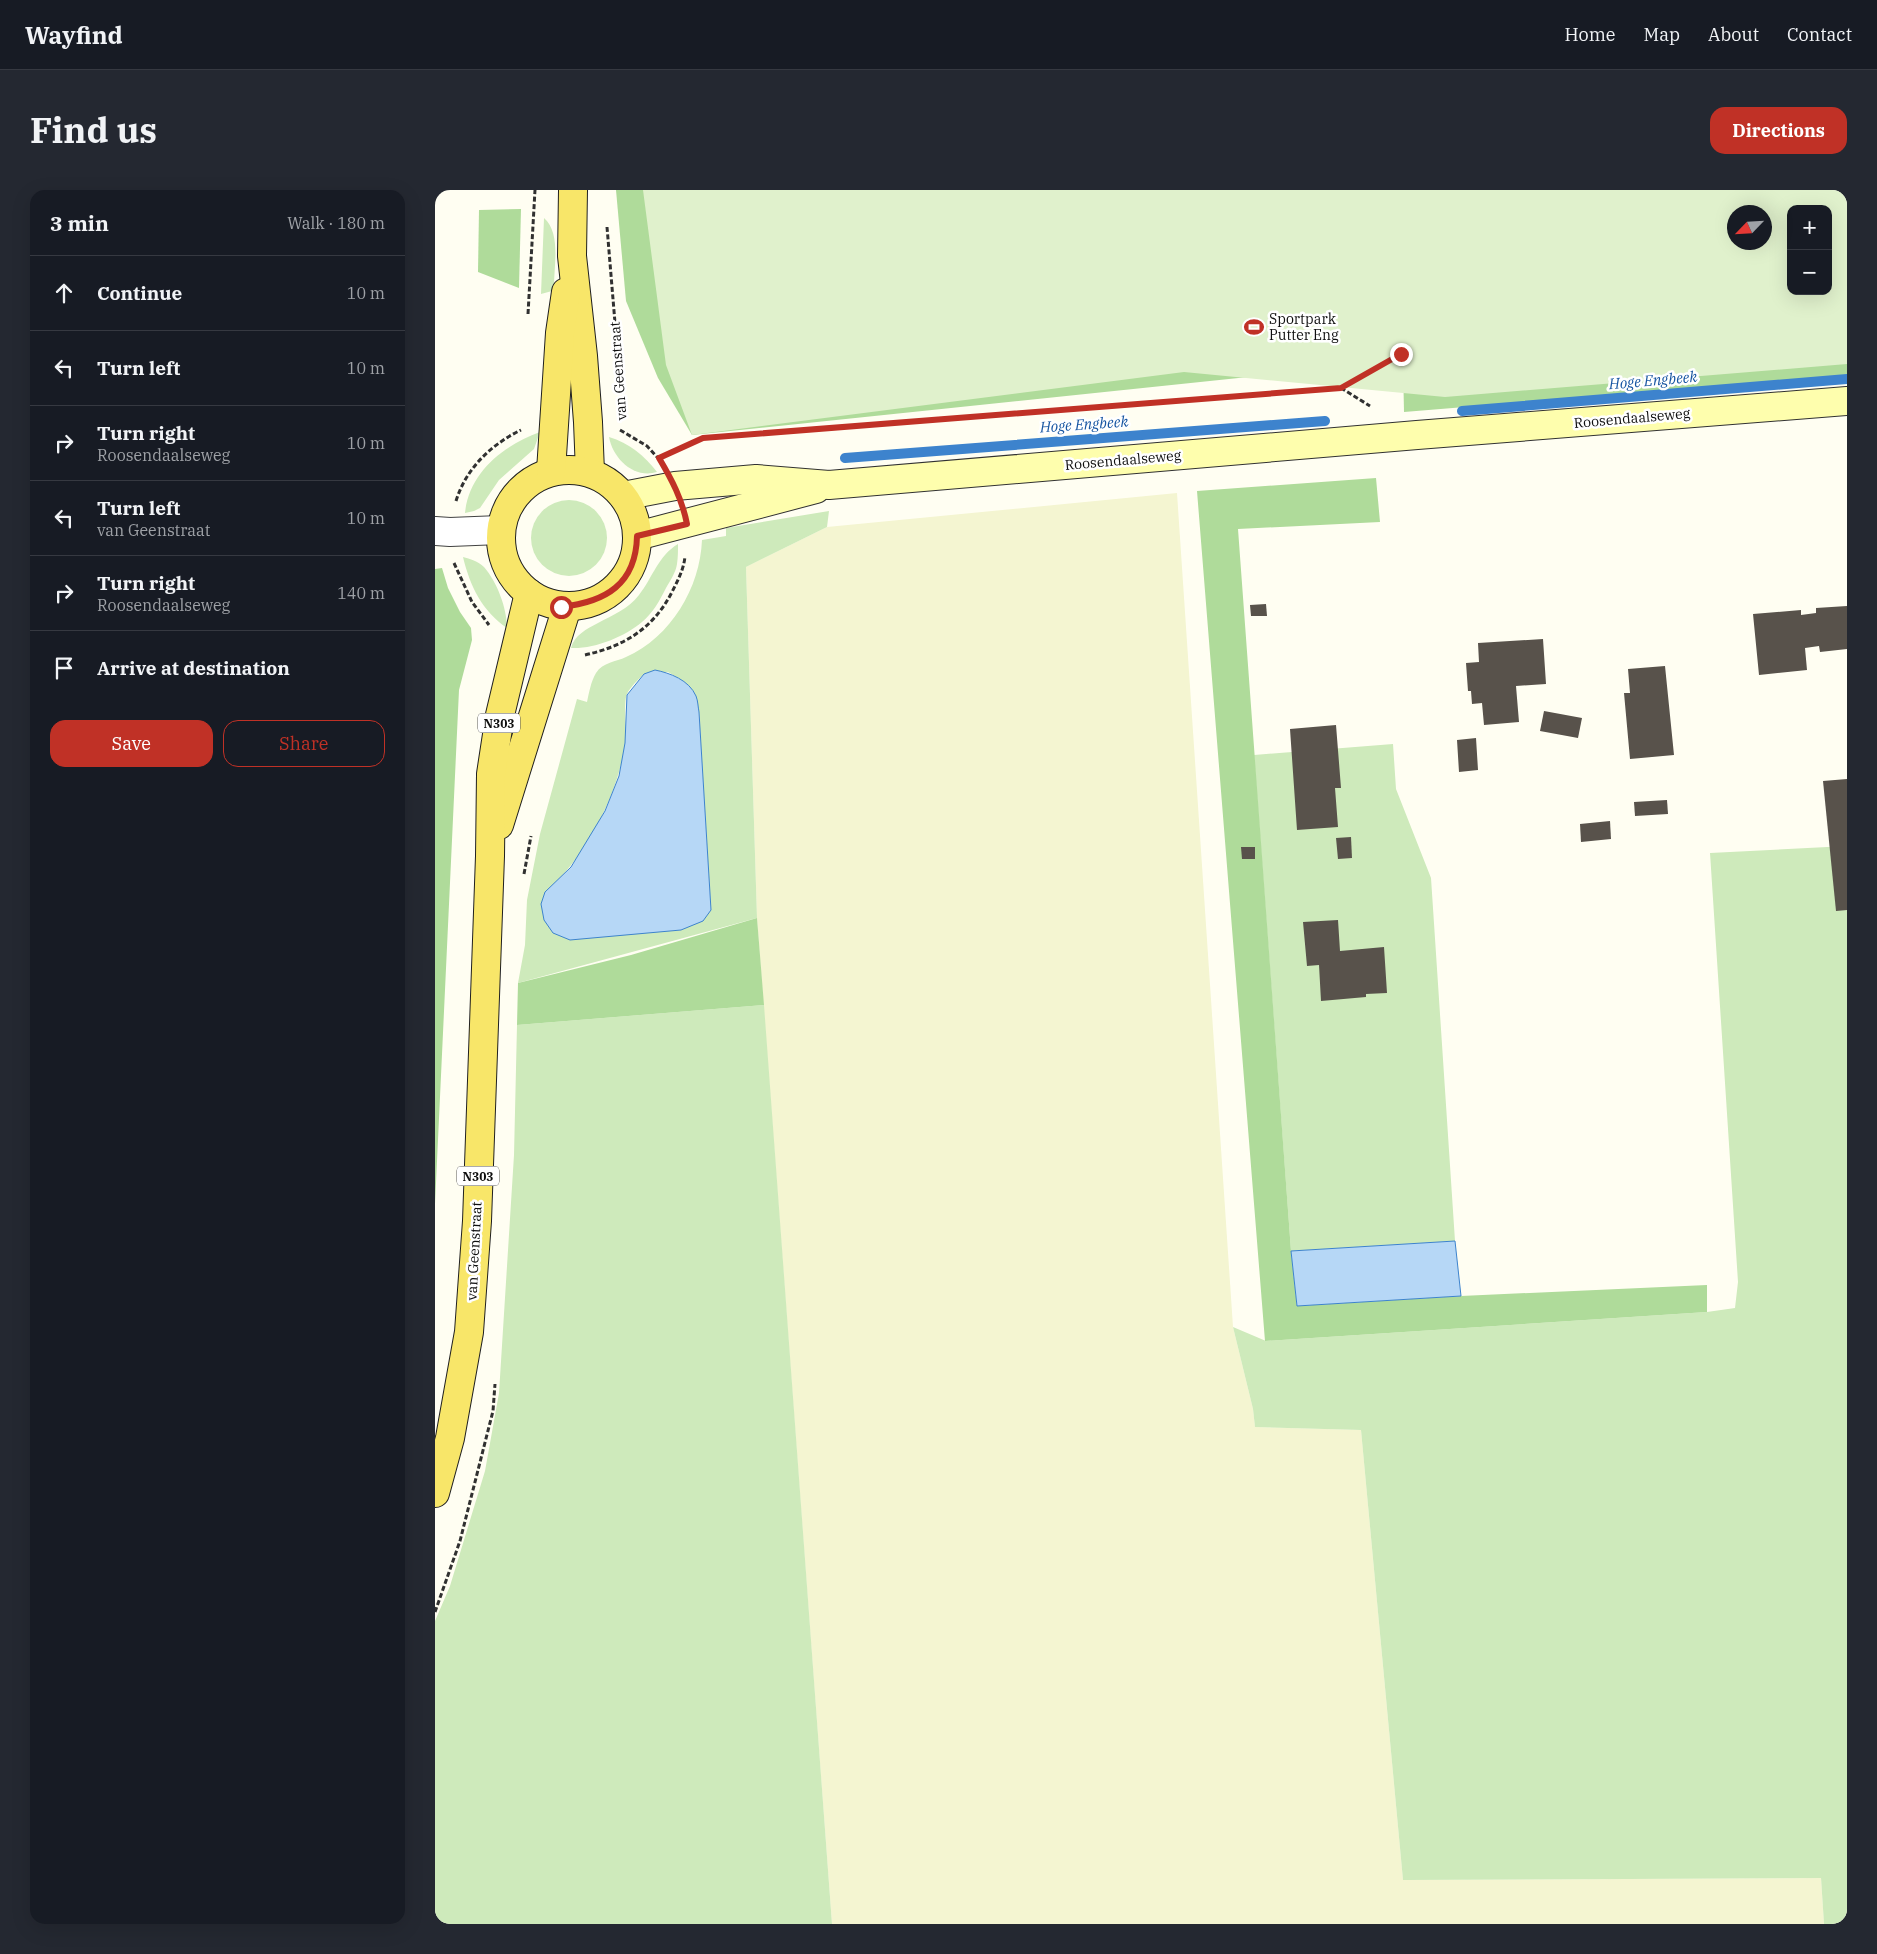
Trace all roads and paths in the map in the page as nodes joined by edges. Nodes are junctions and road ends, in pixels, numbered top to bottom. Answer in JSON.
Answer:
{"nodes":[{"id":1,"x":535,"y":190,"type":"edge"},
{"id":2,"x":573,"y":190,"type":"edge"},
{"id":3,"x":606,"y":220,"type":"dead end"},
{"id":4,"x":571,"y":256,"type":"junction"},
{"id":5,"x":528,"y":316,"type":"dead end"},
{"id":6,"x":616,"y":337,"type":"dead end"},
{"id":7,"x":1401,"y":354,"type":"dead end"},
{"id":8,"x":619,"y":366,"type":"dead end"},
{"id":9,"x":1341,"y":388,"type":"junction"},
{"id":10,"x":621,"y":394,"type":"dead end"},
{"id":11,"x":1847,"y":401,"type":"edge"},
{"id":12,"x":1375,"y":409,"type":"dead end"},
{"id":13,"x":523,"y":421,"type":"dead end"},
{"id":14,"x":622,"y":422,"type":"dead end"},
{"id":15,"x":659,"y":458,"type":"junction"},
{"id":16,"x":551,"y":471,"type":"junction"},
{"id":17,"x":590,"y":472,"type":"junction"},
{"id":18,"x":829,"y":485,"type":"junction"},
{"id":19,"x":675,"y":486,"type":"junction"},
{"id":20,"x":623,"y":496,"type":"junction"},
{"id":21,"x":687,"y":524,"type":"junction"},
{"id":22,"x":500,"y":530,"type":"junction"},
{"id":23,"x":442,"y":532,"type":"edge"},
{"id":24,"x":637,"y":536,"type":"junction"},
{"id":25,"x":529,"y":593,"type":"junction"},
{"id":26,"x":567,"y":607,"type":"junction"},
{"id":27,"x":584,"y":656,"type":"dead end"},
{"id":28,"x":490,"y":856,"type":"junction"},
{"id":29,"x":435,"y":1493,"type":"edge"}],
"edges":[{"from":1,"to":5,"type":"path"},
{"from":2,"to":4,"type":"main road"},
{"from":3,"to":6,"type":"path","name":"van Geenstraat"},
{"from":4,"to":16,"type":"main road"},
{"from":4,"to":17,"type":"main road"},
{"from":7,"to":9,"type":"path"},
{"from":8,"to":10,"type":"path","name":"van Geenstraat"},
{"from":9,"to":12,"type":"path"},
{"from":9,"to":15,"type":"path"},
{"from":11,"to":18,"type":"street","name":"Roosendaalseweg"},
{"from":13,"to":23,"type":"path"},
{"from":14,"to":15,"type":"path","name":"van Geenstraat"},
{"from":15,"to":19,"type":"path","name":"van Geenstraat"},
{"from":16,"to":17,"type":"main road"},
{"from":16,"to":22,"type":"main road"},
{"from":17,"to":20,"type":"main road"},
{"from":18,"to":19,"type":"street","name":"Roosendaalseweg"},
{"from":18,"to":21,"type":"street","name":"Roosendaalseweg"},
{"from":19,"to":20,"type":"street","name":"Roosendaalseweg"},
{"from":20,"to":24,"type":"main road"},
{"from":21,"to":24,"type":"street","name":"Roosendaalseweg"},
{"from":21,"to":27,"type":"path"},
{"from":22,"to":23,"type":"street"},
{"from":22,"to":25,"type":"main road"},
{"from":24,"to":26,"type":"main road"},
{"from":25,"to":26,"type":"main road"},
{"from":25,"to":28,"type":"main road","name":"van Geenstraat","number":"N303"},
{"from":26,"to":28,"type":"main road","name":"van Geenstraat","number":"N303"},
{"from":28,"to":29,"type":"main road","name":"van Geenstraat","number":"N303"}]}
